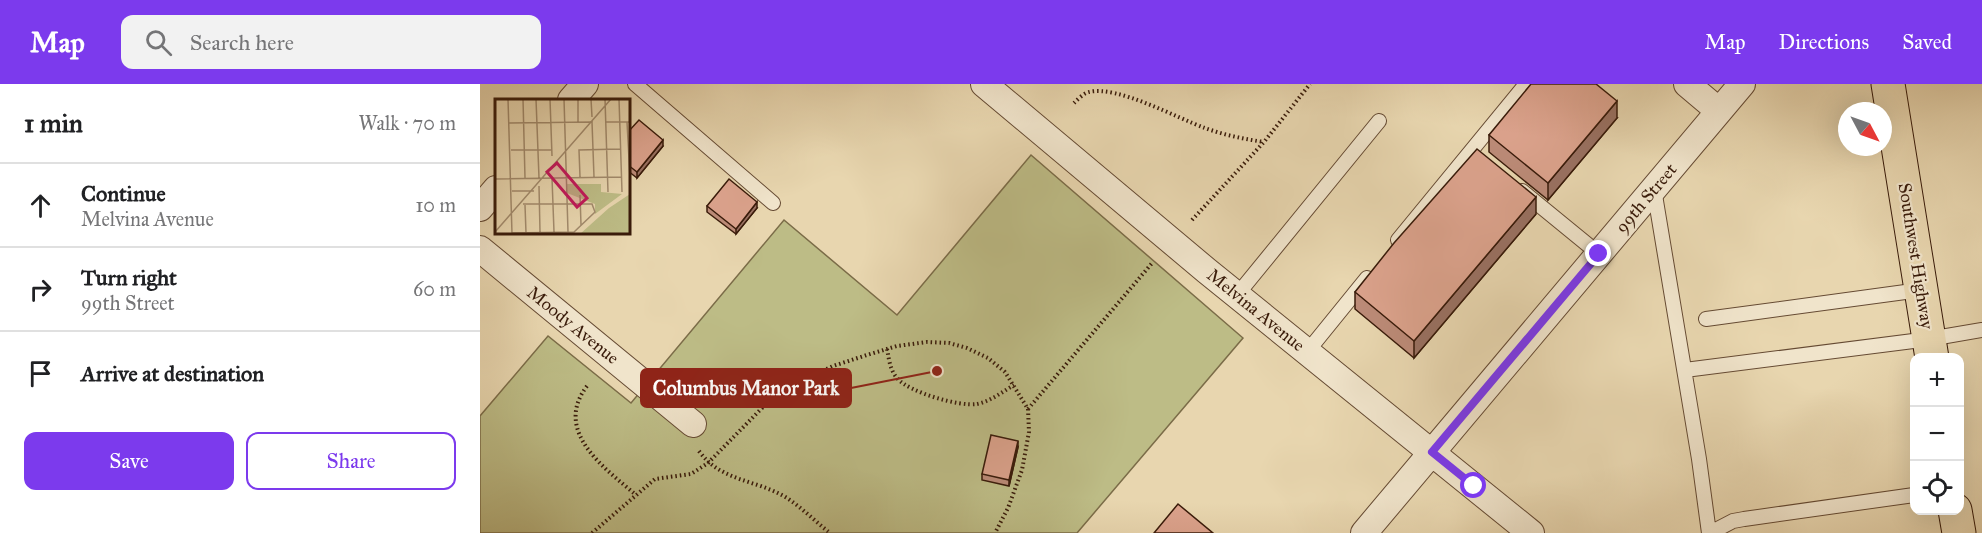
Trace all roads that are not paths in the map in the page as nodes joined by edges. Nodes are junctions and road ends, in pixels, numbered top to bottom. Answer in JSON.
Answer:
{"nodes":[{"id":1,"x":585,"y":84,"type":"edge"},
{"id":2,"x":635,"y":84,"type":"edge"},
{"id":3,"x":984,"y":84,"type":"edge"},
{"id":4,"x":1526,"y":84,"type":"edge"},
{"id":5,"x":1687,"y":84,"type":"edge"},
{"id":6,"x":1742,"y":84,"type":"edge"},
{"id":7,"x":1888,"y":84,"type":"edge"},
{"id":8,"x":572,"y":99,"type":"edge"},
{"id":9,"x":1719,"y":111,"type":"junction"},
{"id":10,"x":1379,"y":121,"type":"dead end"},
{"id":11,"x":1515,"y":185,"type":"edge"},
{"id":12,"x":1654,"y":188,"type":"junction"},
{"id":13,"x":495,"y":190,"type":"edge"},
{"id":14,"x":773,"y":203,"type":"dead end"},
{"id":15,"x":480,"y":208,"type":"edge"},
{"id":16,"x":480,"y":249,"type":"edge"},
{"id":17,"x":1388,"y":252,"type":"edge"},
{"id":18,"x":1599,"y":254,"type":"junction"},
{"id":19,"x":1373,"y":271,"type":"edge"},
{"id":20,"x":1920,"y":290,"type":"junction"},
{"id":21,"x":1237,"y":295,"type":"junction"},
{"id":22,"x":1706,"y":319,"type":"dead end"},
{"id":23,"x":1982,"y":330,"type":"edge"},
{"id":24,"x":1931,"y":348,"type":"edge"},
{"id":25,"x":1307,"y":352,"type":"junction"},
{"id":26,"x":1685,"y":370,"type":"junction"},
{"id":27,"x":693,"y":424,"type":"dead end"},
{"id":28,"x":1432,"y":452,"type":"junction"},
{"id":29,"x":1910,"y":496,"type":"edge"},
{"id":30,"x":1956,"y":515,"type":"edge"},
{"id":31,"x":1364,"y":533,"type":"edge"},
{"id":32,"x":1531,"y":533,"type":"edge"},
{"id":33,"x":1710,"y":533,"type":"edge"},
{"id":34,"x":1959,"y":533,"type":"edge"}],
"edges":[{"from":1,"to":8,"type":"street"},
{"from":2,"to":14,"type":"lane"},
{"from":3,"to":21,"type":"street","name":"Melvina Avenue"},
{"from":4,"to":17,"type":"lane"},
{"from":5,"to":9,"type":"street"},
{"from":6,"to":9,"type":"street","name":"99th Street"},
{"from":7,"to":20,"type":"main road","name":"Southwest Highway"},
{"from":9,"to":12,"type":"street","name":"99th Street"},
{"from":10,"to":21,"type":"lane"},
{"from":11,"to":18,"type":"lane"},
{"from":12,"to":18,"type":"street","name":"99th Street"},
{"from":12,"to":26,"type":"lane"},
{"from":13,"to":15,"type":"street"},
{"from":16,"to":27,"type":"street","name":"Moody Avenue"},
{"from":18,"to":28,"type":"street","name":"99th Street"},
{"from":19,"to":25,"type":"lane"},
{"from":20,"to":22,"type":"lane"},
{"from":20,"to":24,"type":"main road","name":"Southwest Highway"},
{"from":21,"to":25,"type":"street","name":"Melvina Avenue"},
{"from":23,"to":24,"type":"lane"},
{"from":24,"to":26,"type":"lane"},
{"from":25,"to":28,"type":"street","name":"Melvina Avenue"},
{"from":26,"to":33,"type":"lane"},
{"from":28,"to":31,"type":"street","name":"99th Street"},
{"from":28,"to":32,"type":"street","name":"Melvina Avenue"},
{"from":29,"to":33,"type":"lane"},
{"from":30,"to":34,"type":"main road"}]}
